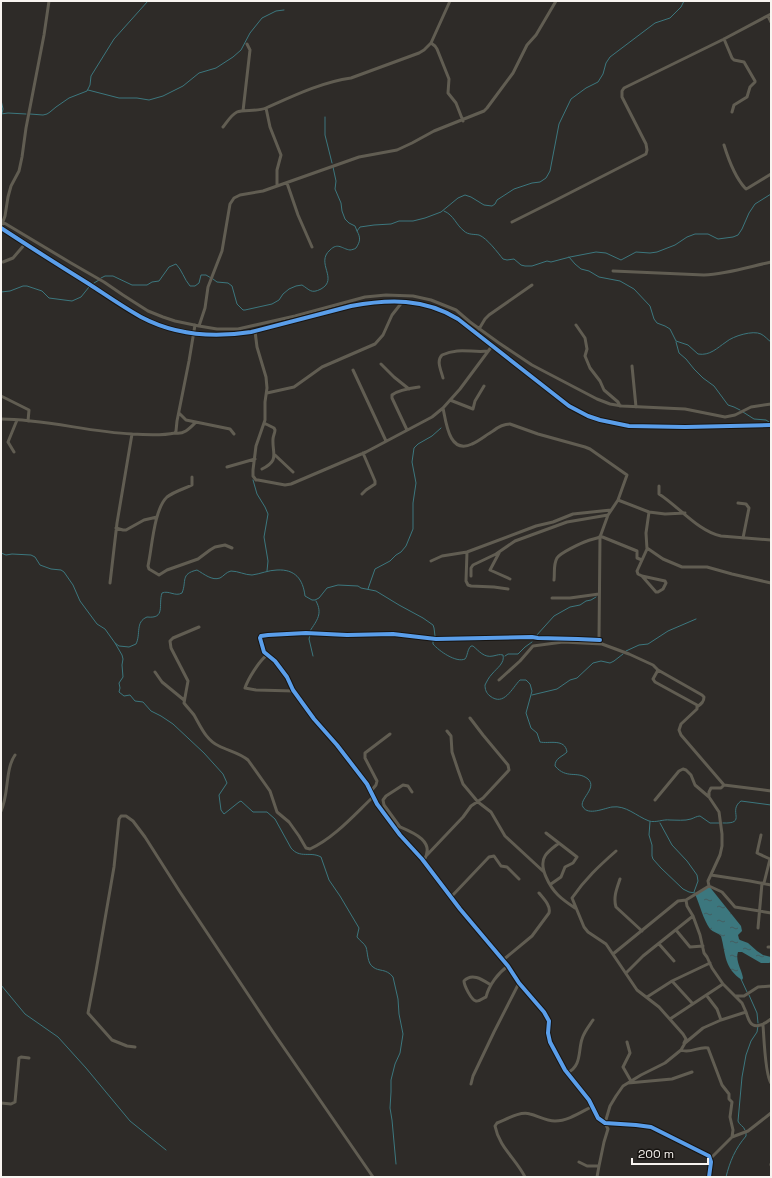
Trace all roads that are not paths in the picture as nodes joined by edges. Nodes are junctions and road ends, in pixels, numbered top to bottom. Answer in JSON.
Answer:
{"nodes":[{"id":1,"x":49,"y":1,"type":"edge"},
{"id":2,"x":450,"y":1,"type":"edge"},
{"id":3,"x":556,"y":1,"type":"edge"},
{"id":4,"x":769,"y":15,"type":"edge"},
{"id":5,"x":771,"y":22,"type":"edge"},
{"id":6,"x":724,"y":39,"type":"junction"},
{"id":7,"x":431,"y":43,"type":"junction"},
{"id":8,"x":247,"y":44,"type":"dead end"},
{"id":9,"x":266,"y":108,"type":"junction"},
{"id":10,"x":243,"y":111,"type":"junction"},
{"id":11,"x":732,"y":112,"type":"dead end"},
{"id":12,"x":463,"y":120,"type":"junction"},
{"id":13,"x":223,"y":127,"type":"dead end"},
{"id":14,"x":724,"y":145,"type":"dead end"},
{"id":15,"x":771,"y":174,"type":"edge"},
{"id":16,"x":287,"y":183,"type":"junction"},
{"id":17,"x":277,"y":186,"type":"junction"},
{"id":18,"x":2,"y":222,"type":"edge"},
{"id":19,"x":512,"y":222,"type":"dead end"},
{"id":20,"x":1,"y":228,"type":"edge"},
{"id":21,"x":25,"y":244,"type":"junction"},
{"id":22,"x":312,"y":247,"type":"dead end"},
{"id":23,"x":3,"y":262,"type":"dead end"},
{"id":24,"x":771,"y":262,"type":"edge"},
{"id":25,"x":613,"y":271,"type":"dead end"},
{"id":26,"x":532,"y":285,"type":"dead end"},
{"id":27,"x":403,"y":301,"type":"junction"},
{"id":28,"x":195,"y":325,"type":"junction"},
{"id":29,"x":576,"y":325,"type":"dead end"},
{"id":30,"x":199,"y":326,"type":"junction"},
{"id":31,"x":479,"y":329,"type":"junction"},
{"id":32,"x":255,"y":331,"type":"junction"},
{"id":33,"x":193,"y":334,"type":"junction"},
{"id":34,"x":492,"y":346,"type":"junction"},
{"id":35,"x":488,"y":351,"type":"junction"},
{"id":36,"x":381,"y":364,"type":"dead end"},
{"id":37,"x":632,"y":366,"type":"dead end"},
{"id":38,"x":353,"y":370,"type":"dead end"},
{"id":39,"x":443,"y":378,"type":"dead end"},
{"id":40,"x":484,"y":386,"type":"dead end"},
{"id":41,"x":419,"y":387,"type":"dead end"},
{"id":42,"x":409,"y":389,"type":"junction"},
{"id":43,"x":267,"y":393,"type":"junction"},
{"id":44,"x":609,"y":395,"type":"junction"},
{"id":45,"x":1,"y":396,"type":"edge"},
{"id":46,"x":450,"y":400,"type":"junction"},
{"id":47,"x":604,"y":401,"type":"junction"},
{"id":48,"x":771,"y":404,"type":"edge"},
{"id":49,"x":620,"y":406,"type":"junction"},
{"id":50,"x":636,"y":407,"type":"junction"},
{"id":51,"x":443,"y":408,"type":"junction"},
{"id":52,"x":179,"y":413,"type":"junction"},
{"id":53,"x":1,"y":419,"type":"edge"},
{"id":54,"x":17,"y":420,"type":"junction"},
{"id":55,"x":28,"y":421,"type":"junction"},
{"id":56,"x":196,"y":422,"type":"junction"},
{"id":57,"x":264,"y":423,"type":"junction"},
{"id":58,"x":771,"y":425,"type":"edge"},
{"id":59,"x":407,"y":430,"type":"junction"},
{"id":60,"x":175,"y":433,"type":"junction"},
{"id":61,"x":132,"y":434,"type":"junction"},
{"id":62,"x":234,"y":434,"type":"dead end"},
{"id":63,"x":386,"y":441,"type":"junction"},
{"id":64,"x":14,"y":452,"type":"dead end"},
{"id":65,"x":363,"y":453,"type":"junction"},
{"id":66,"x":275,"y":455,"type":"junction"},
{"id":67,"x":255,"y":459,"type":"junction"},
{"id":68,"x":227,"y":467,"type":"dead end"},
{"id":69,"x":262,"y":469,"type":"dead end"},
{"id":70,"x":293,"y":472,"type":"dead end"},
{"id":71,"x":192,"y":477,"type":"dead end"},
{"id":72,"x":659,"y":486,"type":"dead end"},
{"id":73,"x":362,"y":494,"type":"dead end"},
{"id":74,"x":618,"y":500,"type":"junction"},
{"id":75,"x":738,"y":503,"type":"dead end"},
{"id":76,"x":611,"y":510,"type":"junction"},
{"id":77,"x":649,"y":512,"type":"junction"},
{"id":78,"x":685,"y":514,"type":"junction"},
{"id":79,"x":608,"y":515,"type":"junction"},
{"id":80,"x":157,"y":517,"type":"junction"},
{"id":81,"x":116,"y":528,"type":"junction"},
{"id":82,"x":600,"y":537,"type":"junction"},
{"id":83,"x":743,"y":538,"type":"junction"},
{"id":84,"x":771,"y":540,"type":"edge"},
{"id":85,"x":232,"y":548,"type":"dead end"},
{"id":86,"x":647,"y":548,"type":"junction"},
{"id":87,"x":467,"y":552,"type":"junction"},
{"id":88,"x":499,"y":553,"type":"junction"},
{"id":89,"x":642,"y":560,"type":"junction"},
{"id":90,"x":431,"y":561,"type":"dead end"},
{"id":91,"x":471,"y":576,"type":"dead end"},
{"id":92,"x":642,"y":576,"type":"junction"},
{"id":93,"x":510,"y":579,"type":"dead end"},
{"id":94,"x":554,"y":580,"type":"dead end"},
{"id":95,"x":110,"y":583,"type":"dead end"},
{"id":96,"x":771,"y":583,"type":"edge"},
{"id":97,"x":508,"y":589,"type":"dead end"},
{"id":98,"x":599,"y":594,"type":"junction"},
{"id":99,"x":552,"y":598,"type":"dead end"},
{"id":100,"x":200,"y":627,"type":"dead end"},
{"id":101,"x":601,"y":642,"type":"junction"},
{"id":102,"x":267,"y":656,"type":"junction"},
{"id":103,"x":658,"y":670,"type":"junction"},
{"id":104,"x":155,"y":672,"type":"dead end"},
{"id":105,"x":499,"y":680,"type":"dead end"},
{"id":106,"x":294,"y":691,"type":"junction"},
{"id":107,"x":184,"y":700,"type":"junction"},
{"id":108,"x":697,"y":707,"type":"junction"},
{"id":109,"x":470,"y":718,"type":"dead end"},
{"id":110,"x":447,"y":731,"type":"dead end"},
{"id":111,"x":390,"y":734,"type":"dead end"},
{"id":112,"x":15,"y":755,"type":"dead end"},
{"id":113,"x":724,"y":785,"type":"junction"},
{"id":114,"x":370,"y":790,"type":"junction"},
{"id":115,"x":771,"y":791,"type":"edge"},
{"id":116,"x":412,"y":792,"type":"dead end"},
{"id":117,"x":373,"y":797,"type":"junction"},
{"id":118,"x":709,"y":797,"type":"junction"},
{"id":119,"x":655,"y":800,"type":"dead end"},
{"id":120,"x":478,"y":802,"type":"junction"},
{"id":121,"x":1,"y":811,"type":"edge"},
{"id":122,"x":393,"y":824,"type":"junction"},
{"id":123,"x":400,"y":827,"type":"junction"},
{"id":124,"x":546,"y":833,"type":"dead end"},
{"id":125,"x":761,"y":835,"type":"dead end"},
{"id":126,"x":559,"y":843,"type":"junction"},
{"id":127,"x":616,"y":850,"type":"dead end"},
{"id":128,"x":426,"y":856,"type":"junction"},
{"id":129,"x":422,"y":859,"type":"junction"},
{"id":130,"x":544,"y":872,"type":"junction"},
{"id":131,"x":711,"y":875,"type":"junction"},
{"id":132,"x":519,"y":879,"type":"dead end"},
{"id":133,"x":620,"y":879,"type":"dead end"},
{"id":134,"x":763,"y":883,"type":"junction"},
{"id":135,"x":550,"y":884,"type":"junction"},
{"id":136,"x":771,"y":885,"type":"edge"},
{"id":137,"x":709,"y":886,"type":"junction"},
{"id":138,"x":539,"y":893,"type":"dead end"},
{"id":139,"x":450,"y":897,"type":"junction"},
{"id":140,"x":572,"y":898,"type":"junction"},
{"id":141,"x":686,"y":900,"type":"junction"},
{"id":142,"x":564,"y":901,"type":"junction"},
{"id":143,"x":577,"y":910,"type":"junction"},
{"id":144,"x":759,"y":911,"type":"junction"},
{"id":145,"x":771,"y":913,"type":"edge"},
{"id":146,"x":694,"y":916,"type":"junction"},
{"id":147,"x":758,"y":928,"type":"dead end"},
{"id":148,"x":676,"y":930,"type":"junction"},
{"id":149,"x":642,"y":932,"type":"junction"},
{"id":150,"x":659,"y":944,"type":"junction"},
{"id":151,"x":703,"y":946,"type":"junction"},
{"id":152,"x":613,"y":954,"type":"junction"},
{"id":153,"x":503,"y":960,"type":"junction"},
{"id":154,"x":674,"y":961,"type":"dead end"},
{"id":155,"x":710,"y":963,"type":"junction"},
{"id":156,"x":508,"y":966,"type":"junction"},
{"id":157,"x":626,"y":973,"type":"junction"},
{"id":158,"x":672,"y":981,"type":"junction"},
{"id":159,"x":520,"y":982,"type":"junction"},
{"id":160,"x":723,"y":984,"type":"junction"},
{"id":161,"x":492,"y":985,"type":"junction"},
{"id":162,"x":771,"y":986,"type":"edge"},
{"id":163,"x":707,"y":996,"type":"junction"},
{"id":164,"x":736,"y":996,"type":"junction"},
{"id":165,"x":647,"y":997,"type":"junction"},
{"id":166,"x":693,"y":1004,"type":"junction"},
{"id":167,"x":746,"y":1012,"type":"junction"},
{"id":168,"x":670,"y":1019,"type":"junction"},
{"id":169,"x":771,"y":1019,"type":"edge"},
{"id":170,"x":594,"y":1020,"type":"dead end"},
{"id":171,"x":721,"y":1020,"type":"junction"},
{"id":172,"x":763,"y":1025,"type":"junction"},
{"id":173,"x":627,"y":1042,"type":"dead end"},
{"id":174,"x":135,"y":1047,"type":"dead end"},
{"id":175,"x":681,"y":1049,"type":"junction"},
{"id":176,"x":29,"y":1058,"type":"dead end"},
{"id":177,"x":692,"y":1072,"type":"dead end"},
{"id":178,"x":567,"y":1073,"type":"junction"},
{"id":179,"x":629,"y":1082,"type":"junction"},
{"id":180,"x":771,"y":1083,"type":"edge"},
{"id":181,"x":471,"y":1084,"type":"dead end"},
{"id":182,"x":1,"y":1103,"type":"edge"},
{"id":183,"x":593,"y":1106,"type":"junction"},
{"id":184,"x":771,"y":1113,"type":"edge"},
{"id":185,"x":605,"y":1123,"type":"junction"},
{"id":186,"x":732,"y":1137,"type":"junction"},
{"id":187,"x":710,"y":1159,"type":"junction"},
{"id":188,"x":579,"y":1162,"type":"dead end"},
{"id":189,"x":599,"y":1166,"type":"junction"},
{"id":190,"x":373,"y":1177,"type":"edge"},
{"id":191,"x":526,"y":1177,"type":"edge"},
{"id":192,"x":597,"y":1177,"type":"edge"},
{"id":193,"x":709,"y":1177,"type":"edge"}],
"edges":[{"from":1,"to":18,"type":"street"},
{"from":2,"to":7,"type":"street"},
{"from":3,"to":12,"type":"street"},
{"from":4,"to":5,"type":"street"},
{"from":4,"to":6,"type":"street"},
{"from":6,"to":11,"type":"street"},
{"from":6,"to":19,"type":"street"},
{"from":7,"to":9,"type":"street"},
{"from":7,"to":12,"type":"street"},
{"from":8,"to":10,"type":"street"},
{"from":9,"to":10,"type":"street"},
{"from":9,"to":17,"type":"street"},
{"from":10,"to":13,"type":"street"},
{"from":12,"to":16,"type":"street"},
{"from":14,"to":15,"type":"street"},
{"from":16,"to":17,"type":"street"},
{"from":16,"to":22,"type":"street"},
{"from":17,"to":30,"type":"street"},
{"from":18,"to":20,"type":"street"},
{"from":18,"to":28,"type":"street"},
{"from":20,"to":21,"type":"street"},
{"from":21,"to":23,"type":"street"},
{"from":21,"to":33,"type":"street"},
{"from":24,"to":25,"type":"street"},
{"from":26,"to":31,"type":"street"},
{"from":27,"to":32,"type":"street"},
{"from":27,"to":34,"type":"street"},
{"from":27,"to":43,"type":"street"},
{"from":28,"to":30,"type":"street"},
{"from":28,"to":33,"type":"street"},
{"from":29,"to":44,"type":"street"},
{"from":30,"to":31,"type":"street"},
{"from":31,"to":47,"type":"street"},
{"from":32,"to":33,"type":"street"},
{"from":32,"to":43,"type":"street"},
{"from":33,"to":52,"type":"street"},
{"from":34,"to":35,"type":"street"},
{"from":34,"to":58,"type":"street"},
{"from":35,"to":39,"type":"street"},
{"from":35,"to":46,"type":"street"},
{"from":36,"to":42,"type":"street"},
{"from":37,"to":50,"type":"street"},
{"from":38,"to":63,"type":"street"},
{"from":40,"to":46,"type":"street"},
{"from":41,"to":42,"type":"street"},
{"from":42,"to":59,"type":"street"},
{"from":43,"to":57,"type":"street"},
{"from":44,"to":47,"type":"street"},
{"from":44,"to":49,"type":"street"},
{"from":45,"to":55,"type":"street"},
{"from":46,"to":51,"type":"street"},
{"from":47,"to":49,"type":"street"},
{"from":48,"to":50,"type":"street"},
{"from":49,"to":50,"type":"street"},
{"from":51,"to":59,"type":"street"},
{"from":51,"to":74,"type":"street"},
{"from":52,"to":56,"type":"street"},
{"from":52,"to":60,"type":"street"},
{"from":53,"to":54,"type":"street"},
{"from":54,"to":55,"type":"street"},
{"from":54,"to":64,"type":"street"},
{"from":55,"to":61,"type":"street"},
{"from":56,"to":60,"type":"street"},
{"from":56,"to":62,"type":"street"},
{"from":57,"to":66,"type":"street"},
{"from":57,"to":67,"type":"street"},
{"from":59,"to":63,"type":"street"},
{"from":60,"to":61,"type":"street"},
{"from":61,"to":81,"type":"street"},
{"from":63,"to":65,"type":"street"},
{"from":65,"to":67,"type":"street"},
{"from":65,"to":73,"type":"street"},
{"from":66,"to":69,"type":"street"},
{"from":66,"to":70,"type":"street"},
{"from":67,"to":68,"type":"street"},
{"from":71,"to":80,"type":"street"},
{"from":72,"to":78,"type":"street"},
{"from":74,"to":76,"type":"street"},
{"from":74,"to":77,"type":"street"},
{"from":75,"to":83,"type":"street"},
{"from":76,"to":79,"type":"street"},
{"from":76,"to":87,"type":"street"},
{"from":77,"to":78,"type":"street"},
{"from":77,"to":86,"type":"street"},
{"from":78,"to":83,"type":"street"},
{"from":79,"to":82,"type":"street"},
{"from":79,"to":88,"type":"street"},
{"from":80,"to":81,"type":"street"},
{"from":80,"to":85,"type":"street"},
{"from":81,"to":95,"type":"street"},
{"from":82,"to":89,"type":"street"},
{"from":82,"to":94,"type":"street"},
{"from":82,"to":98,"type":"street"},
{"from":83,"to":84,"type":"street"},
{"from":86,"to":89,"type":"street"},
{"from":86,"to":96,"type":"street"},
{"from":87,"to":90,"type":"street"},
{"from":87,"to":97,"type":"street"},
{"from":88,"to":91,"type":"street"},
{"from":88,"to":93,"type":"street"},
{"from":89,"to":92,"type":"street"},
{"from":92,"to":92,"type":"street"},
{"from":98,"to":99,"type":"street"},
{"from":98,"to":101,"type":"street"},
{"from":100,"to":107,"type":"street"},
{"from":101,"to":102,"type":"street"},
{"from":101,"to":103,"type":"street"},
{"from":101,"to":105,"type":"street"},
{"from":102,"to":106,"type":"street"},
{"from":102,"to":106,"type":"street"},
{"from":103,"to":108,"type":"street"},
{"from":103,"to":108,"type":"street"},
{"from":104,"to":107,"type":"street"},
{"from":106,"to":114,"type":"street"},
{"from":107,"to":117,"type":"street"},
{"from":108,"to":113,"type":"street"},
{"from":109,"to":120,"type":"street"},
{"from":110,"to":120,"type":"street"},
{"from":111,"to":114,"type":"street"},
{"from":112,"to":121,"type":"street"},
{"from":113,"to":115,"type":"street"},
{"from":113,"to":118,"type":"street"},
{"from":114,"to":117,"type":"street"},
{"from":116,"to":123,"type":"street"},
{"from":117,"to":122,"type":"street"},
{"from":118,"to":119,"type":"street"},
{"from":118,"to":131,"type":"street"},
{"from":120,"to":128,"type":"street"},
{"from":120,"to":130,"type":"street"},
{"from":122,"to":123,"type":"street"},
{"from":122,"to":129,"type":"street"},
{"from":123,"to":128,"type":"street"},
{"from":124,"to":126,"type":"street"},
{"from":125,"to":134,"type":"street"},
{"from":126,"to":130,"type":"street"},
{"from":126,"to":135,"type":"street"},
{"from":127,"to":140,"type":"street"},
{"from":128,"to":129,"type":"street"},
{"from":129,"to":139,"type":"street"},
{"from":130,"to":135,"type":"street"},
{"from":131,"to":134,"type":"street"},
{"from":131,"to":137,"type":"street"},
{"from":132,"to":139,"type":"street"},
{"from":133,"to":149,"type":"street"},
{"from":134,"to":136,"type":"street"},
{"from":134,"to":144,"type":"street"},
{"from":135,"to":142,"type":"street"},
{"from":137,"to":141,"type":"street"},
{"from":137,"to":144,"type":"street"},
{"from":138,"to":153,"type":"street"},
{"from":139,"to":153,"type":"street"},
{"from":140,"to":142,"type":"street"},
{"from":140,"to":143,"type":"street"},
{"from":141,"to":146,"type":"street"},
{"from":141,"to":149,"type":"street"},
{"from":142,"to":143,"type":"street"},
{"from":143,"to":152,"type":"street"},
{"from":144,"to":145,"type":"street"},
{"from":144,"to":147,"type":"street"},
{"from":146,"to":148,"type":"street"},
{"from":146,"to":151,"type":"street"},
{"from":148,"to":150,"type":"street"},
{"from":148,"to":151,"type":"street"},
{"from":149,"to":152,"type":"street"},
{"from":150,"to":154,"type":"street"},
{"from":150,"to":157,"type":"street"},
{"from":151,"to":155,"type":"street"},
{"from":152,"to":157,"type":"street"},
{"from":153,"to":156,"type":"street"},
{"from":155,"to":158,"type":"street"},
{"from":155,"to":160,"type":"street"},
{"from":156,"to":159,"type":"street"},
{"from":156,"to":161,"type":"street"},
{"from":157,"to":165,"type":"street"},
{"from":158,"to":165,"type":"street"},
{"from":158,"to":166,"type":"street"},
{"from":159,"to":178,"type":"street"},
{"from":159,"to":181,"type":"street"},
{"from":160,"to":163,"type":"street"},
{"from":160,"to":164,"type":"street"},
{"from":161,"to":161,"type":"street"},
{"from":162,"to":164,"type":"street"},
{"from":163,"to":166,"type":"street"},
{"from":163,"to":171,"type":"street"},
{"from":164,"to":167,"type":"street"},
{"from":165,"to":168,"type":"street"},
{"from":166,"to":168,"type":"street"},
{"from":167,"to":171,"type":"street"},
{"from":167,"to":172,"type":"street"},
{"from":168,"to":175,"type":"street"},
{"from":169,"to":172,"type":"street"},
{"from":170,"to":178,"type":"street"},
{"from":171,"to":175,"type":"street"},
{"from":172,"to":180,"type":"street"},
{"from":173,"to":179,"type":"street"},
{"from":174,"to":190,"type":"street"},
{"from":175,"to":179,"type":"street"},
{"from":175,"to":186,"type":"street"},
{"from":176,"to":182,"type":"street"},
{"from":177,"to":179,"type":"street"},
{"from":178,"to":183,"type":"street"},
{"from":179,"to":185,"type":"street"},
{"from":183,"to":185,"type":"street"},
{"from":183,"to":191,"type":"street"},
{"from":184,"to":186,"type":"street"},
{"from":185,"to":187,"type":"street"},
{"from":185,"to":189,"type":"street"},
{"from":186,"to":187,"type":"street"},
{"from":187,"to":193,"type":"street"},
{"from":188,"to":189,"type":"street"},
{"from":189,"to":192,"type":"street"}]}
